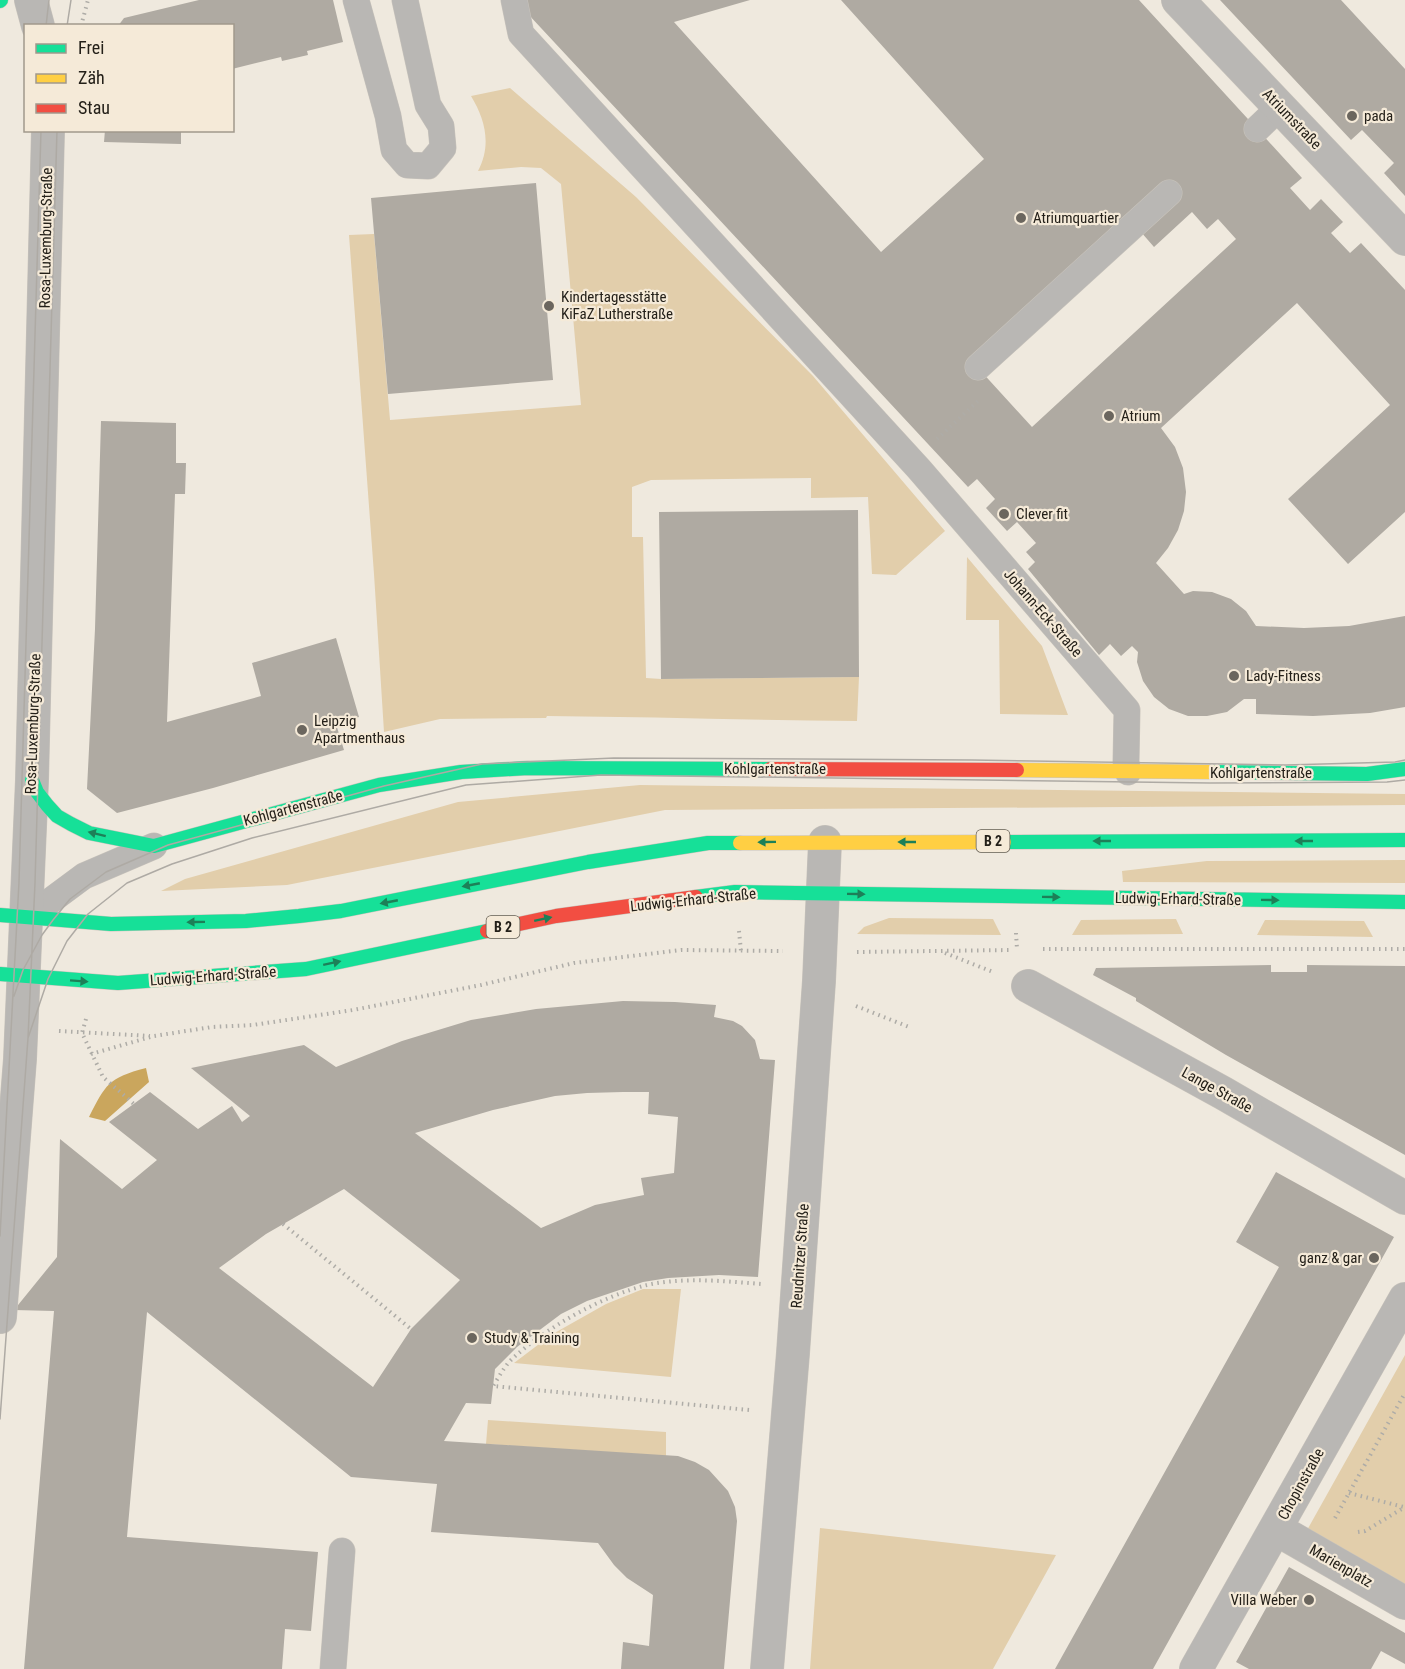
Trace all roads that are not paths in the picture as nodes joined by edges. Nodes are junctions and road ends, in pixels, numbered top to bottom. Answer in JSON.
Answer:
{"nodes":[{"id":1,"x":31,"y":0,"type":"edge"},
{"id":2,"x":356,"y":0,"type":"edge"},
{"id":3,"x":405,"y":0,"type":"edge"},
{"id":4,"x":514,"y":0,"type":"edge"},
{"id":5,"x":1178,"y":0,"type":"edge"},
{"id":6,"x":37,"y":24,"type":"edge"},
{"id":7,"x":48,"y":132,"type":"edge"},
{"id":8,"x":1168,"y":193,"type":"dead end"},
{"id":9,"x":1405,"y":239,"type":"edge"},
{"id":10,"x":978,"y":367,"type":"dead end"},
{"id":11,"x":1405,"y":769,"type":"edge"},
{"id":12,"x":1128,"y":772,"type":"junction"},
{"id":13,"x":32,"y":780,"type":"junction"},
{"id":14,"x":1405,"y":840,"type":"edge"},
{"id":15,"x":825,"y":842,"type":"junction"},
{"id":16,"x":154,"y":846,"type":"junction"},
{"id":17,"x":822,"y":894,"type":"junction"},
{"id":18,"x":1405,"y":902,"type":"edge"},
{"id":19,"x":13,"y":917,"type":"edge"},
{"id":20,"x":11,"y":975,"type":"edge"},
{"id":21,"x":1028,"y":986,"type":"road end"},
{"id":22,"x":1405,"y":1198,"type":"edge"},
{"id":23,"x":1405,"y":1299,"type":"edge"},
{"id":24,"x":0,"y":1317,"type":"edge"},
{"id":25,"x":1276,"y":1529,"type":"junction"},
{"id":26,"x":342,"y":1551,"type":"dead end"},
{"id":27,"x":1405,"y":1603,"type":"edge"},
{"id":28,"x":333,"y":1669,"type":"edge"},
{"id":29,"x":767,"y":1669,"type":"edge"},
{"id":30,"x":1196,"y":1669,"type":"edge"}],
"edges":[{"from":1,"to":6,"type":"street"},
{"from":2,"to":3,"type":"lane"},
{"from":4,"to":12,"type":"lane","name":"Johann-Eck-Straße"},
{"from":5,"to":9,"type":"street","name":"Atriumstraße"},
{"from":7,"to":13,"type":"street","name":"Rosa-Luxemburg-Straße"},
{"from":8,"to":10,"type":"lane"},
{"from":11,"to":12,"type":"main road","name":"Kohlgartenstraße"},
{"from":12,"to":16,"type":"main road","name":"Kohlgartenstraße"},
{"from":16,"to":13,"type":"main road","name":"Kohlgartenstraße","one_way":true},
{"from":13,"to":19,"type":"street","name":"Rosa-Luxemburg-Straße"},
{"from":14,"to":15,"type":"main road","number":"B 2","one_way":true},
{"from":15,"to":17,"type":"street","name":"Reudnitzer Straße"},
{"from":15,"to":19,"type":"main road","number":"B 2","one_way":true},
{"from":16,"to":19,"type":"lane","name":"Kohlgartenstraße"},
{"from":17,"to":18,"type":"main road","name":"Ludwig-Erhard-Straße","number":"B 2","one_way":true},
{"from":20,"to":17,"type":"main road","name":"Ludwig-Erhard-Straße","number":"B 2","one_way":true},
{"from":17,"to":29,"type":"street","name":"Reudnitzer Straße"},
{"from":19,"to":20,"type":"street","name":"Rosa-Luxemburg-Straße"},
{"from":20,"to":24,"type":"street","name":"Rosa-Luxemburg-Straße"},
{"from":21,"to":22,"type":"street","name":"Lange Straße"},
{"from":23,"to":25,"type":"street","name":"Chopinstraße"},
{"from":25,"to":27,"type":"street","name":"Marienplatz"},
{"from":25,"to":30,"type":"street","name":"Chopinstraße"},
{"from":26,"to":28,"type":"lane"}]}
